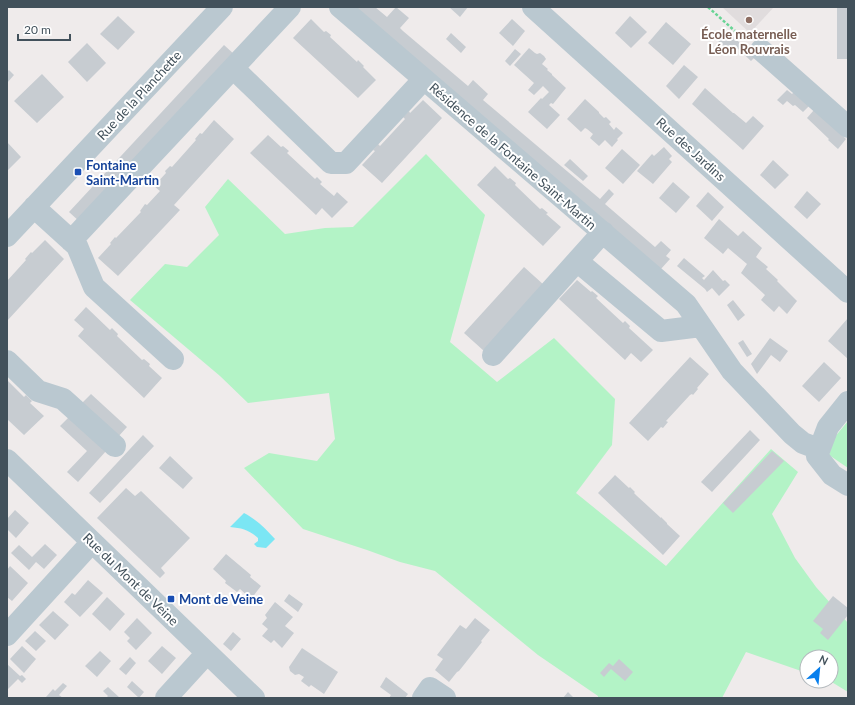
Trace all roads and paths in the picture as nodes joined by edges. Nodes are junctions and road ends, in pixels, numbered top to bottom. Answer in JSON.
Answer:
{"nodes":[{"id":1,"x":222,"y":7,"type":"edge"},
{"id":2,"x":290,"y":7,"type":"edge"},
{"id":3,"x":340,"y":7,"type":"edge"},
{"id":4,"x":534,"y":7,"type":"edge"},
{"id":5,"x":708,"y":7,"type":"edge"},
{"id":6,"x":761,"y":50,"type":"joint"},
{"id":7,"x":233,"y":68,"type":"junction"},
{"id":8,"x":424,"y":79,"type":"junction"},
{"id":9,"x":848,"y":127,"type":"edge"},
{"id":10,"x":34,"y":207,"type":"junction"},
{"id":11,"x":603,"y":232,"type":"junction"},
{"id":12,"x":7,"y":236,"type":"edge"},
{"id":13,"x":71,"y":241,"type":"junction"},
{"id":14,"x":577,"y":261,"type":"junction"},
{"id":15,"x":848,"y":292,"type":"edge"},
{"id":16,"x":701,"y":326,"type":"junction"},
{"id":17,"x":493,"y":355,"type":"dead end"},
{"id":18,"x":173,"y":359,"type":"dead end"},
{"id":19,"x":7,"y":361,"type":"edge"},
{"id":20,"x":848,"y":402,"type":"edge"},
{"id":21,"x":115,"y":446,"type":"dead end"},
{"id":22,"x":820,"y":449,"type":"junction"},
{"id":23,"x":7,"y":460,"type":"edge"},
{"id":24,"x":848,"y":485,"type":"edge"},
{"id":25,"x":92,"y":542,"type":"junction"},
{"id":26,"x":7,"y":635,"type":"edge"},
{"id":27,"x":207,"y":653,"type":"junction"},
{"id":28,"x":166,"y":698,"type":"edge"},
{"id":29,"x":254,"y":698,"type":"edge"}],
"edges":[{"from":1,"to":10,"type":"street","name":"Rue de la Planchette"},
{"from":2,"to":7,"type":"street"},
{"from":3,"to":8,"type":"street","name":"Résidence de la Fontaine Saint-Martin"},
{"from":4,"to":15,"type":"street","name":"Rue des Jardins"},
{"from":5,"to":6,"type":"path"},
{"from":6,"to":9,"type":"street"},
{"from":7,"to":8,"type":"street","name":"Résidence de la Fontaine Saint-Martin"},
{"from":7,"to":13,"type":"street"},
{"from":8,"to":11,"type":"street","name":"Résidence de la Fontaine Saint-Martin"},
{"from":10,"to":12,"type":"street","name":"Rue de la Planchette"},
{"from":10,"to":13,"type":"street"},
{"from":11,"to":14,"type":"street","name":"Résidence de la Fontaine Saint-Martin"},
{"from":11,"to":16,"type":"street","name":"Résidence de la Fontaine Saint-Martin"},
{"from":13,"to":18,"type":"street"},
{"from":14,"to":16,"type":"street"},
{"from":14,"to":17,"type":"street","name":"Résidence de la Fontaine Saint-Martin"},
{"from":16,"to":22,"type":"street","name":"Résidence de la Fontaine Saint-Martin"},
{"from":19,"to":21,"type":"street"},
{"from":20,"to":22,"type":"street"},
{"from":22,"to":24,"type":"street"},
{"from":23,"to":25,"type":"street","name":"Rue du Mont de Veine"},
{"from":25,"to":26,"type":"street"},
{"from":25,"to":27,"type":"street","name":"Rue du Mont de Veine"},
{"from":27,"to":28,"type":"street"},
{"from":27,"to":29,"type":"street","name":"Rue du Mont de Veine"}]}
